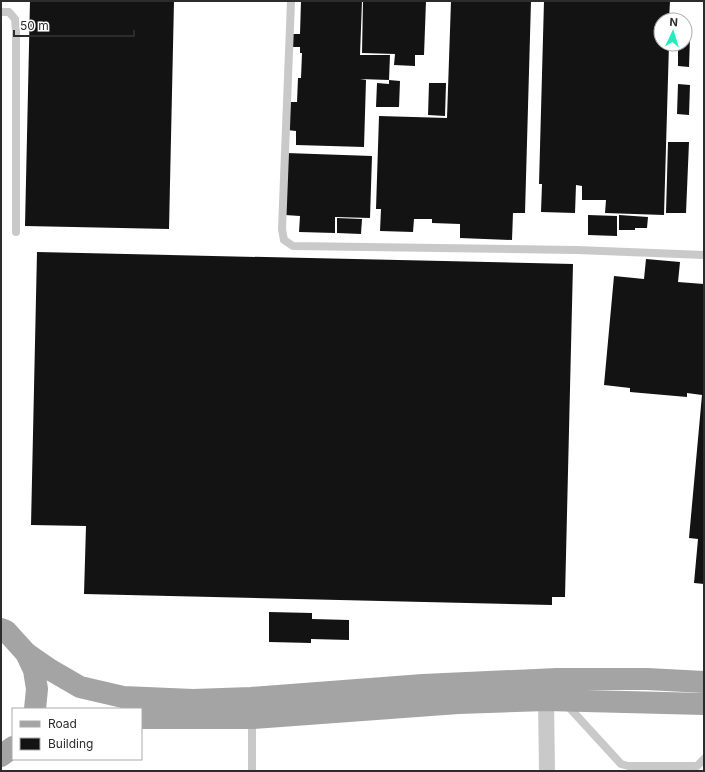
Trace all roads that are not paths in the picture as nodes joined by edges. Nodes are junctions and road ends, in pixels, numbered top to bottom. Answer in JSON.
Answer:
{"nodes":[{"id":1,"x":291,"y":1,"type":"edge"},
{"id":2,"x":1,"y":12,"type":"edge"},
{"id":3,"x":16,"y":232,"type":"dead end"},
{"id":4,"x":704,"y":254,"type":"edge"},
{"id":5,"x":3,"y":628,"type":"edge"},
{"id":6,"x":26,"y":653,"type":"junction"},
{"id":7,"x":704,"y":682,"type":"edge"},
{"id":8,"x":554,"y":700,"type":"junction"},
{"id":9,"x":704,"y":704,"type":"edge"},
{"id":10,"x":35,"y":708,"type":"edge"},
{"id":11,"x":142,"y":718,"type":"edge"},
{"id":12,"x":252,"y":718,"type":"junction"},
{"id":13,"x":12,"y":748,"type":"edge"},
{"id":14,"x":1,"y":756,"type":"edge"},
{"id":15,"x":702,"y":764,"type":"edge"},
{"id":16,"x":628,"y":768,"type":"edge"},
{"id":17,"x":252,"y":771,"type":"edge"},
{"id":18,"x":547,"y":771,"type":"edge"}],
"edges":[{"from":1,"to":4,"type":"lane"},
{"from":2,"to":3,"type":"lane"},
{"from":5,"to":6,"type":"main road"},
{"from":6,"to":7,"type":"main road"},
{"from":6,"to":10,"type":"main road"},
{"from":8,"to":9,"type":"main road"},
{"from":8,"to":12,"type":"main road"},
{"from":8,"to":16,"type":"lane"},
{"from":8,"to":18,"type":"street"},
{"from":11,"to":12,"type":"main road"},
{"from":12,"to":17,"type":"lane"},
{"from":13,"to":14,"type":"main road"},
{"from":15,"to":16,"type":"lane"}]}
